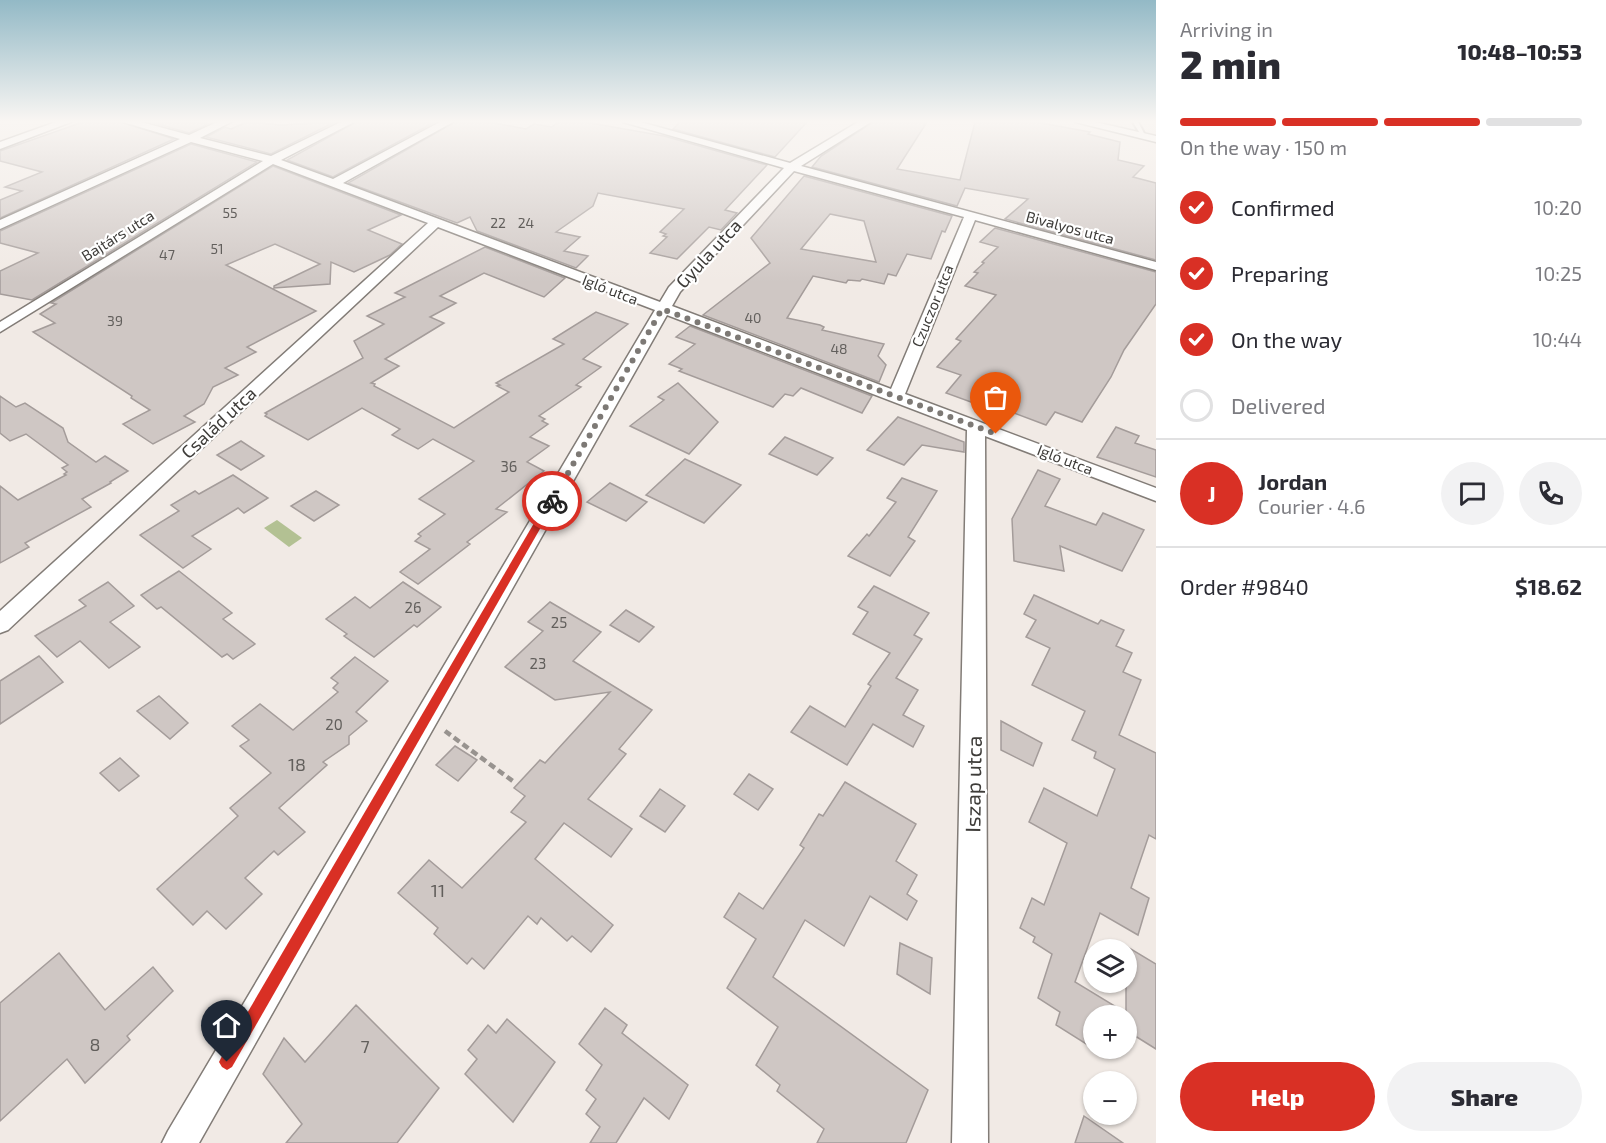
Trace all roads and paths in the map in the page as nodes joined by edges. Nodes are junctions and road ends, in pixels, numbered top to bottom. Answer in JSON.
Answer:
{"nodes":[{"id":1,"x":109,"y":175,"type":"edge"},
{"id":2,"x":246,"y":175,"type":"edge"},
{"id":3,"x":315,"y":175,"type":"edge"},
{"id":4,"x":349,"y":175,"type":"edge"},
{"id":5,"x":783,"y":175,"type":"edge"},
{"id":6,"x":821,"y":175,"type":"edge"},
{"id":7,"x":335,"y":183,"type":"junction"},
{"id":8,"x":970,"y":217,"type":"junction"},
{"id":9,"x":437,"y":222,"type":"junction"},
{"id":10,"x":0,"y":225,"type":"edge"},
{"id":11,"x":1156,"y":266,"type":"edge"},
{"id":12,"x":662,"y":309,"type":"junction"},
{"id":13,"x":0,"y":310,"type":"edge"},
{"id":14,"x":19,"y":316,"type":"junction"},
{"id":15,"x":0,"y":328,"type":"edge"},
{"id":16,"x":896,"y":396,"type":"junction"},
{"id":17,"x":976,"y":426,"type":"junction"},
{"id":18,"x":1156,"y":495,"type":"edge"},
{"id":19,"x":0,"y":624,"type":"edge"},
{"id":20,"x":426,"y":718,"type":"junction"},
{"id":21,"x":514,"y":782,"type":"dead end"},
{"id":22,"x":180,"y":1143,"type":"edge"},
{"id":23,"x":970,"y":1143,"type":"edge"}],
"edges":[{"from":1,"to":10,"type":"street"},
{"from":2,"to":14,"type":"street","name":"Bajtárs utca"},
{"from":3,"to":7,"type":"street","name":"Igló utca"},
{"from":4,"to":7,"type":"street"},
{"from":5,"to":12,"type":"street","name":"Gyula utca"},
{"from":6,"to":8,"type":"street","name":"Bivalyos utca"},
{"from":7,"to":9,"type":"street","name":"Igló utca"},
{"from":8,"to":11,"type":"street","name":"Bivalyos utca"},
{"from":8,"to":16,"type":"street","name":"Czuczor utca"},
{"from":9,"to":12,"type":"street","name":"Igló utca"},
{"from":9,"to":19,"type":"street","name":"Család utca"},
{"from":12,"to":16,"type":"street","name":"Igló utca"},
{"from":12,"to":20,"type":"street","name":"Gyula utca"},
{"from":13,"to":14,"type":"street"},
{"from":14,"to":15,"type":"street","name":"Bajtárs utca"},
{"from":16,"to":17,"type":"street","name":"Igló utca"},
{"from":17,"to":18,"type":"street","name":"Igló utca"},
{"from":17,"to":23,"type":"street","name":"Iszap utca"},
{"from":20,"to":21,"type":"path"},
{"from":20,"to":22,"type":"street","name":"Gyula utca"}]}
